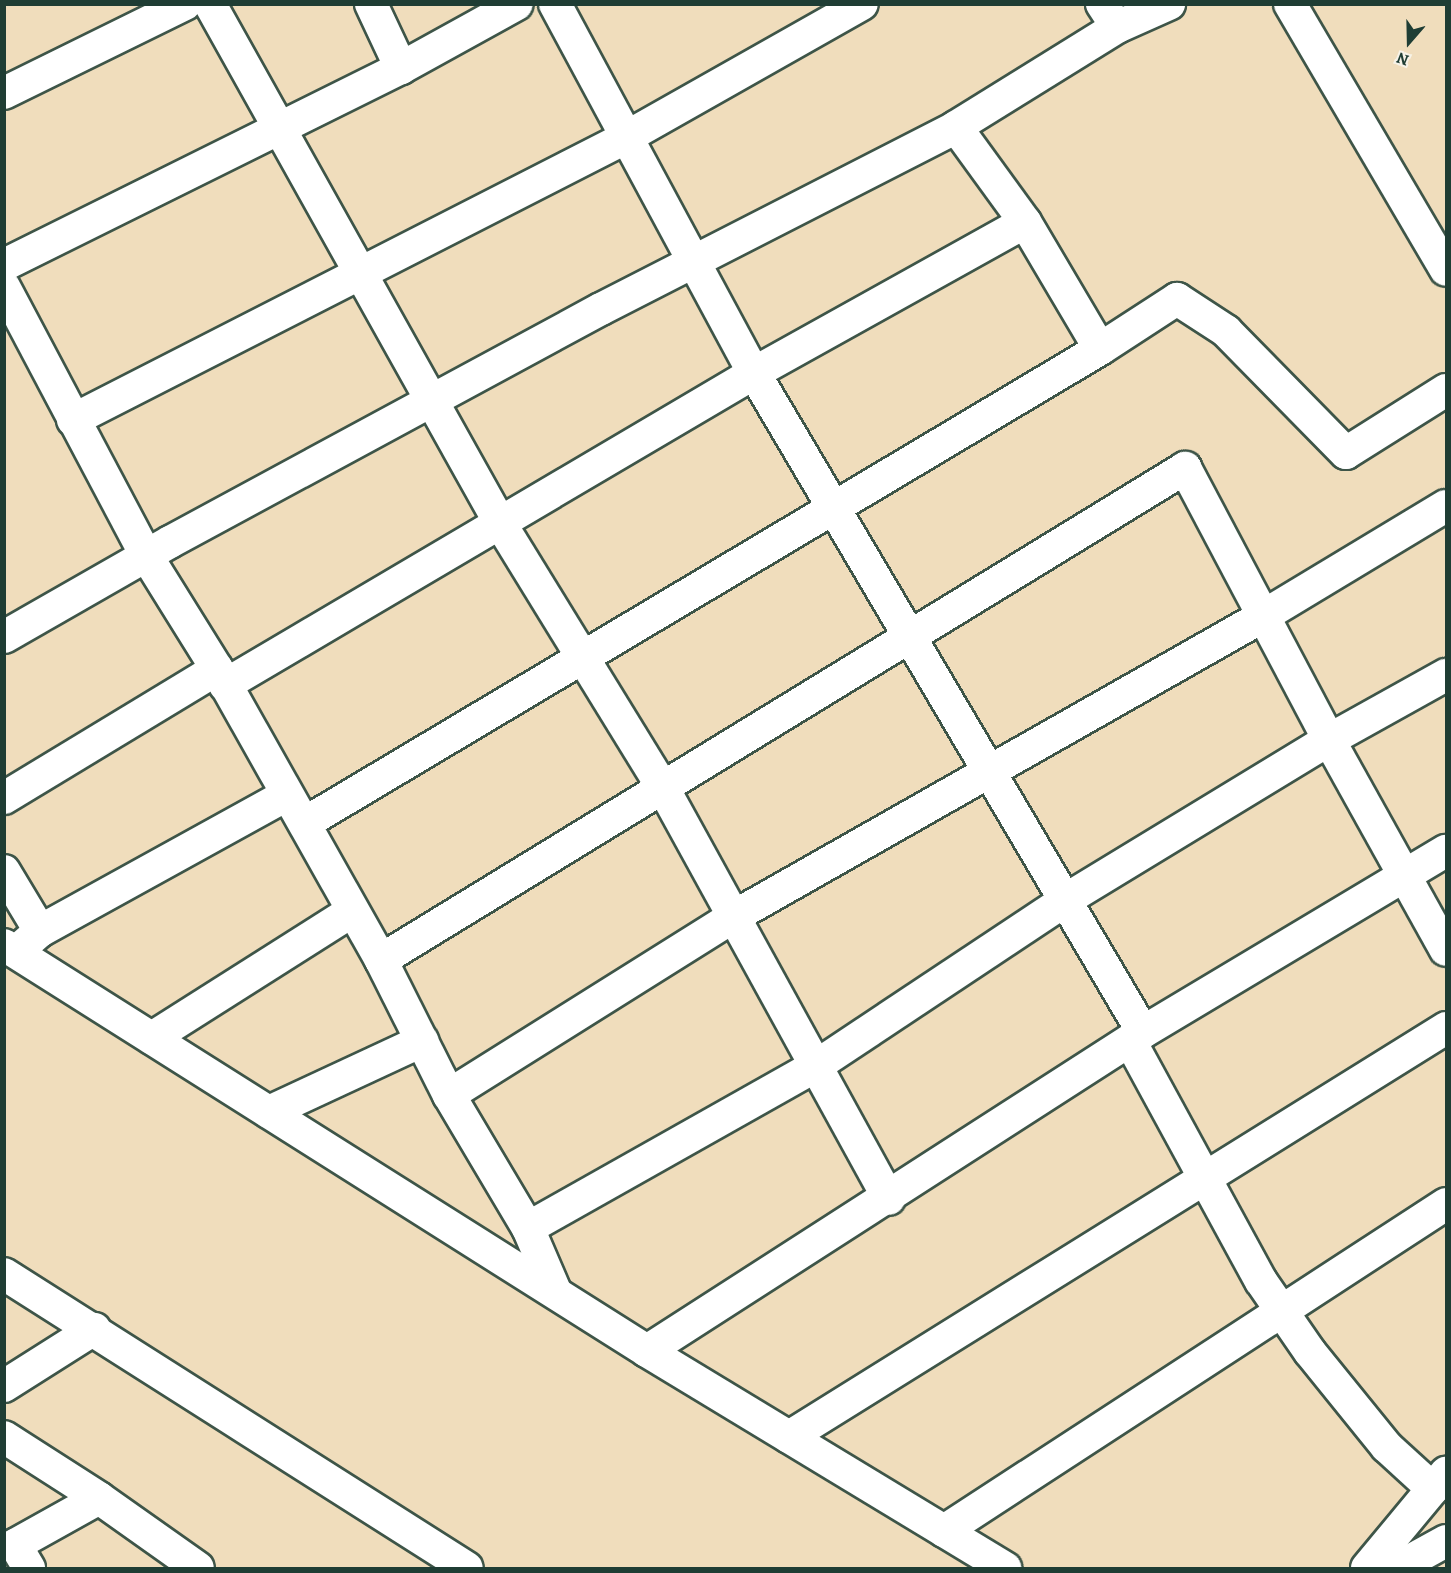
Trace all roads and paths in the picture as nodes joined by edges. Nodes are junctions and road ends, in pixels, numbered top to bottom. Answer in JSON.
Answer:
{"nodes":[{"id":1,"x":184,"y":4,"type":"edge"},
{"id":2,"x":210,"y":4,"type":"edge"},
{"id":3,"x":371,"y":4,"type":"edge"},
{"id":4,"x":517,"y":4,"type":"edge"},
{"id":5,"x":555,"y":4,"type":"edge"},
{"id":6,"x":862,"y":4,"type":"edge"},
{"id":7,"x":1169,"y":4,"type":"edge"},
{"id":8,"x":1290,"y":4,"type":"edge"},
{"id":9,"x":1109,"y":16,"type":"edge"},
{"id":10,"x":401,"y":68,"type":"junction"},
{"id":11,"x":4,"y":93,"type":"edge"},
{"id":12,"x":956,"y":127,"type":"junction"},
{"id":13,"x":279,"y":128,"type":"junction"},
{"id":14,"x":625,"y":138,"type":"junction"},
{"id":15,"x":1025,"y":222,"type":"junction"},
{"id":16,"x":693,"y":261,"type":"junction"},
{"id":17,"x":4,"y":265,"type":"edge"},
{"id":18,"x":1446,"y":270,"type":"edge"},
{"id":19,"x":359,"y":271,"type":"junction"},
{"id":20,"x":4,"y":287,"type":"edge"},
{"id":21,"x":1100,"y":349,"type":"junction"},
{"id":22,"x":754,"y":373,"type":"junction"},
{"id":23,"x":1446,"y":390,"type":"edge"},
{"id":24,"x":432,"y":400,"type":"junction"},
{"id":25,"x":73,"y":420,"type":"junction"},
{"id":26,"x":1446,"y":506,"type":"edge"},
{"id":27,"x":836,"y":507,"type":"junction"},
{"id":28,"x":500,"y":523,"type":"junction"},
{"id":29,"x":146,"y":555,"type":"junction"},
{"id":30,"x":1265,"y":615,"type":"junction"},
{"id":31,"x":6,"y":632,"type":"edge"},
{"id":32,"x":911,"y":638,"type":"junction"},
{"id":33,"x":585,"y":658,"type":"junction"},
{"id":34,"x":1446,"y":675,"type":"edge"},
{"id":35,"x":221,"y":677,"type":"junction"},
{"id":36,"x":1329,"y":740,"type":"junction"},
{"id":37,"x":988,"y":774,"type":"junction"},
{"id":38,"x":662,"y":786,"type":"junction"},
{"id":39,"x":286,"y":795,"type":"junction"},
{"id":40,"x":4,"y":798,"type":"edge"},
{"id":41,"x":305,"y":822,"type":"junction"},
{"id":42,"x":1446,"y":851,"type":"edge"},
{"id":43,"x":4,"y":871,"type":"edge"},
{"id":44,"x":1406,"y":874,"type":"junction"},
{"id":45,"x":1067,"y":899,"type":"junction"},
{"id":46,"x":352,"y":911,"type":"junction"},
{"id":47,"x":733,"y":917,"type":"junction"},
{"id":48,"x":40,"y":931,"type":"junction"},
{"id":49,"x":10,"y":949,"type":"edge"},
{"id":50,"x":1446,"y":950,"type":"edge"},
{"id":51,"x":381,"y":960,"type":"junction"},
{"id":52,"x":1446,"y":1028,"type":"edge"},
{"id":53,"x":1136,"y":1036,"type":"junction"},
{"id":54,"x":152,"y":1038,"type":"junction"},
{"id":55,"x":422,"y":1041,"type":"junction"},
{"id":56,"x":816,"y":1066,"type":"junction"},
{"id":57,"x":449,"y":1095,"type":"junction"},
{"id":58,"x":269,"y":1112,"type":"junction"},
{"id":59,"x":1205,"y":1178,"type":"junction"},
{"id":60,"x":889,"y":1199,"type":"junction"},
{"id":61,"x":1446,"y":1204,"type":"edge"},
{"id":62,"x":528,"y":1228,"type":"junction"},
{"id":63,"x":4,"y":1274,"type":"edge"},
{"id":64,"x":555,"y":1291,"type":"junction"},
{"id":65,"x":1282,"y":1311,"type":"junction"},
{"id":66,"x":94,"y":1329,"type":"junction"},
{"id":67,"x":647,"y":1351,"type":"junction"},
{"id":68,"x":4,"y":1386,"type":"edge"},
{"id":69,"x":4,"y":1437,"type":"edge"},
{"id":70,"x":789,"y":1437,"type":"junction"},
{"id":71,"x":1440,"y":1481,"type":"edge"},
{"id":72,"x":99,"y":1497,"type":"junction"},
{"id":73,"x":944,"y":1531,"type":"junction"},
{"id":74,"x":1446,"y":1540,"type":"edge"},
{"id":75,"x":16,"y":1555,"type":"edge"},
{"id":76,"x":186,"y":1564,"type":"edge"},
{"id":77,"x":467,"y":1569,"type":"edge"},
{"id":78,"x":1005,"y":1569,"type":"edge"},
{"id":79,"x":1367,"y":1569,"type":"edge"},
{"id":80,"x":1397,"y":1569,"type":"edge"}],
"edges":[{"from":1,"to":11,"type":"street"},
{"from":2,"to":13,"type":"street"},
{"from":3,"to":10,"type":"street"},
{"from":4,"to":10,"type":"street"},
{"from":5,"to":14,"type":"street"},
{"from":6,"to":14,"type":"street"},
{"from":7,"to":9,"type":"street"},
{"from":8,"to":18,"type":"street"},
{"from":9,"to":12,"type":"street"},
{"from":10,"to":13,"type":"street"},
{"from":12,"to":15,"type":"street"},
{"from":12,"to":16,"type":"street"},
{"from":13,"to":17,"type":"street"},
{"from":13,"to":19,"type":"street"},
{"from":14,"to":16,"type":"street"},
{"from":14,"to":19,"type":"street"},
{"from":15,"to":21,"type":"street"},
{"from":15,"to":22,"type":"street"},
{"from":16,"to":22,"type":"street"},
{"from":16,"to":24,"type":"street"},
{"from":19,"to":24,"type":"street"},
{"from":19,"to":25,"type":"street"},
{"from":20,"to":25,"type":"street"},
{"from":21,"to":23,"type":"street"},
{"from":21,"to":27,"type":"street"},
{"from":22,"to":27,"type":"street"},
{"from":22,"to":28,"type":"street"},
{"from":24,"to":28,"type":"street"},
{"from":24,"to":29,"type":"street"},
{"from":25,"to":29,"type":"street"},
{"from":26,"to":30,"type":"street"},
{"from":27,"to":32,"type":"street"},
{"from":27,"to":33,"type":"street"},
{"from":28,"to":33,"type":"street"},
{"from":28,"to":35,"type":"street"},
{"from":29,"to":31,"type":"street"},
{"from":29,"to":35,"type":"street"},
{"from":30,"to":32,"type":"street"},
{"from":30,"to":36,"type":"street"},
{"from":30,"to":37,"type":"street"},
{"from":32,"to":37,"type":"street"},
{"from":32,"to":38,"type":"street"},
{"from":33,"to":38,"type":"street"},
{"from":33,"to":41,"type":"street"},
{"from":34,"to":36,"type":"street"},
{"from":35,"to":39,"type":"street"},
{"from":35,"to":40,"type":"street"},
{"from":36,"to":44,"type":"street"},
{"from":36,"to":45,"type":"street"},
{"from":37,"to":45,"type":"street"},
{"from":37,"to":47,"type":"street"},
{"from":38,"to":47,"type":"street"},
{"from":38,"to":51,"type":"street"},
{"from":39,"to":41,"type":"street"},
{"from":39,"to":48,"type":"street"},
{"from":41,"to":46,"type":"street"},
{"from":42,"to":44,"type":"street"},
{"from":43,"to":48,"type":"street"},
{"from":44,"to":50,"type":"street"},
{"from":44,"to":53,"type":"street"},
{"from":45,"to":53,"type":"street"},
{"from":45,"to":56,"type":"street"},
{"from":46,"to":51,"type":"street"},
{"from":46,"to":54,"type":"street"},
{"from":47,"to":56,"type":"street"},
{"from":47,"to":57,"type":"street"},
{"from":48,"to":49,"type":"street"},
{"from":49,"to":54,"type":"street"},
{"from":51,"to":55,"type":"street"},
{"from":52,"to":59,"type":"street"},
{"from":53,"to":59,"type":"street"},
{"from":53,"to":60,"type":"street"},
{"from":54,"to":58,"type":"street"},
{"from":55,"to":57,"type":"street"},
{"from":55,"to":58,"type":"street"},
{"from":56,"to":60,"type":"street"},
{"from":56,"to":62,"type":"street"},
{"from":57,"to":62,"type":"street"},
{"from":58,"to":64,"type":"street"},
{"from":59,"to":65,"type":"street"},
{"from":59,"to":70,"type":"street"},
{"from":60,"to":67,"type":"street"},
{"from":61,"to":65,"type":"street"},
{"from":62,"to":64,"type":"street"},
{"from":63,"to":66,"type":"street"},
{"from":64,"to":67,"type":"street"},
{"from":65,"to":71,"type":"street"},
{"from":65,"to":73,"type":"street"},
{"from":66,"to":68,"type":"street"},
{"from":66,"to":77,"type":"street"},
{"from":67,"to":70,"type":"street"},
{"from":69,"to":72,"type":"street"},
{"from":70,"to":73,"type":"street"},
{"from":71,"to":79,"type":"street"},
{"from":72,"to":75,"type":"street"},
{"from":72,"to":76,"type":"street"},
{"from":73,"to":78,"type":"street"},
{"from":74,"to":80,"type":"street"}]}
